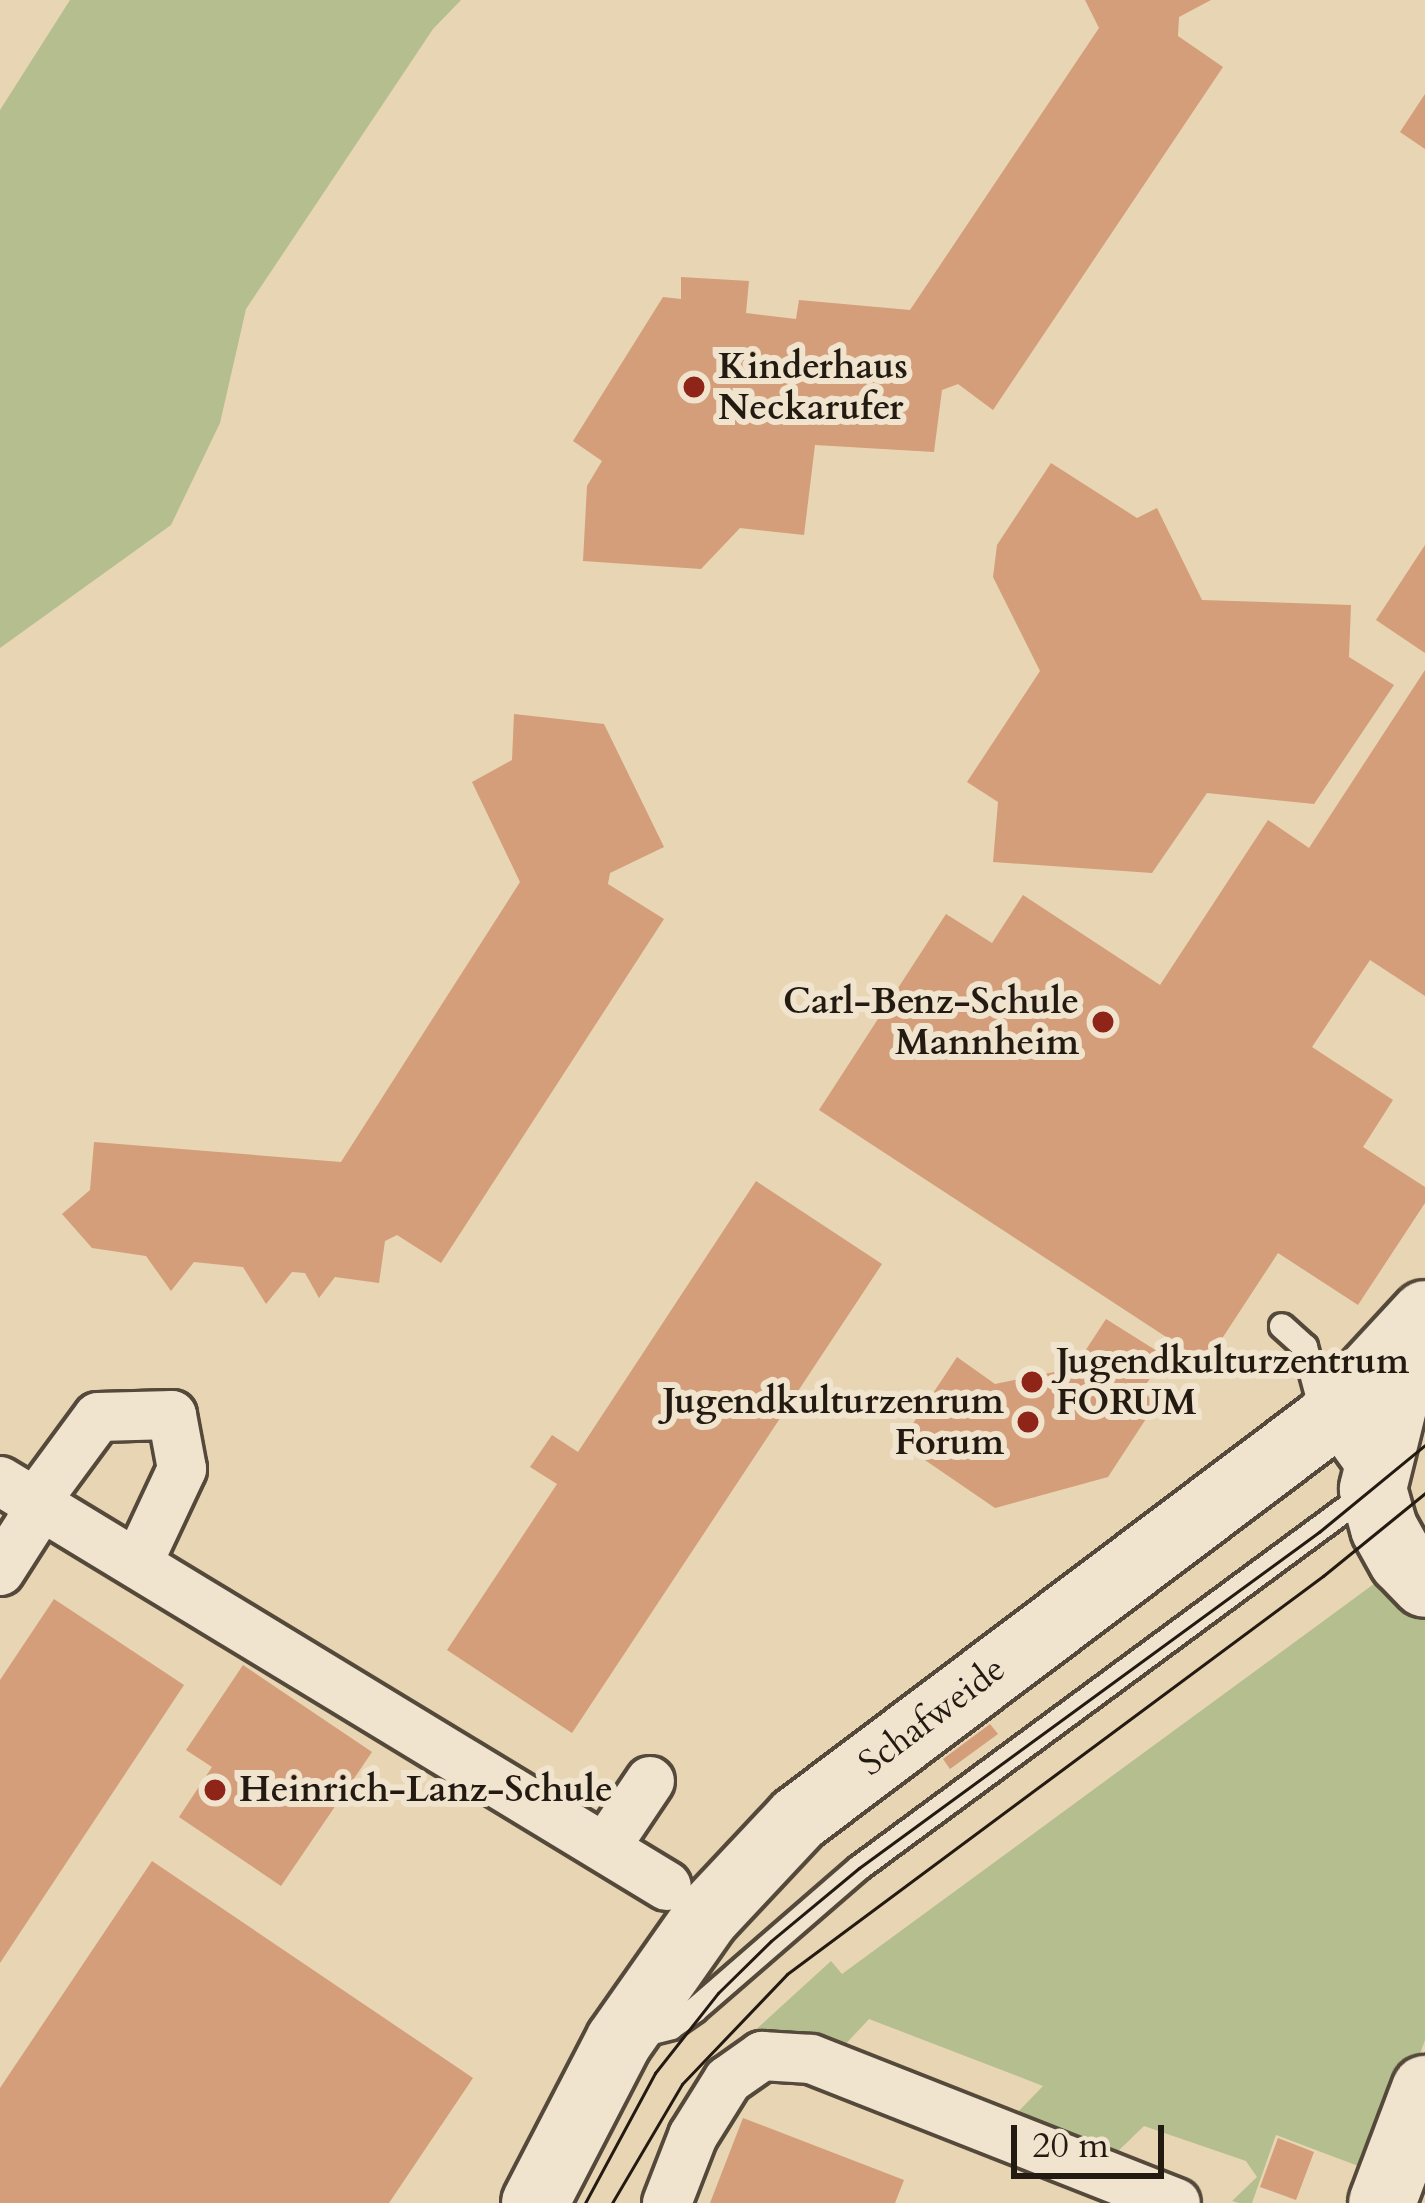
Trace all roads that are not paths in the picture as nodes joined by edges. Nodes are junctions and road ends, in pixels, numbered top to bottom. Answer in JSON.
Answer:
{"nodes":[{"id":1,"x":1418,"y":1323,"type":"edge"},
{"id":2,"x":1282,"y":1326,"type":"dead end"},
{"id":3,"x":1325,"y":1422,"type":"junction"},
{"id":4,"x":1373,"y":1490,"type":"junction"},
{"id":5,"x":18,"y":1491,"type":"edge"},
{"id":6,"x":139,"y":1561,"type":"junction"},
{"id":7,"x":0,"y":1571,"type":"edge"},
{"id":8,"x":1425,"y":1584,"type":"edge"},
{"id":9,"x":650,"y":1781,"type":"dead end"},
{"id":10,"x":607,"y":1845,"type":"junction"},
{"id":11,"x":687,"y":1901,"type":"junction"},
{"id":12,"x":619,"y":2041,"type":"junction"},
{"id":13,"x":1425,"y":2089,"type":"edge"},
{"id":14,"x":535,"y":2203,"type":"edge"},
{"id":15,"x":667,"y":2203,"type":"edge"},
{"id":16,"x":1176,"y":2203,"type":"edge"},
{"id":17,"x":1382,"y":2203,"type":"edge"}],
"edges":[{"from":1,"to":3,"type":"main road","name":"Schafweide"},
{"from":1,"to":4,"type":"main road"},
{"from":2,"to":3,"type":"lane"},
{"from":3,"to":4,"type":"lane"},
{"from":3,"to":11,"type":"main road","name":"Schafweide"},
{"from":4,"to":8,"type":"main road"},
{"from":4,"to":12,"type":"lane"},
{"from":5,"to":6,"type":"street"},
{"from":5,"to":6,"type":"street"},
{"from":5,"to":7,"type":"street"},
{"from":6,"to":10,"type":"street"},
{"from":9,"to":10,"type":"street"},
{"from":10,"to":11,"type":"street"},
{"from":11,"to":12,"type":"main road","name":"Schafweide"},
{"from":12,"to":14,"type":"main road","name":"Schafweide"},
{"from":13,"to":17,"type":"main road"},
{"from":15,"to":16,"type":"street"}]}
